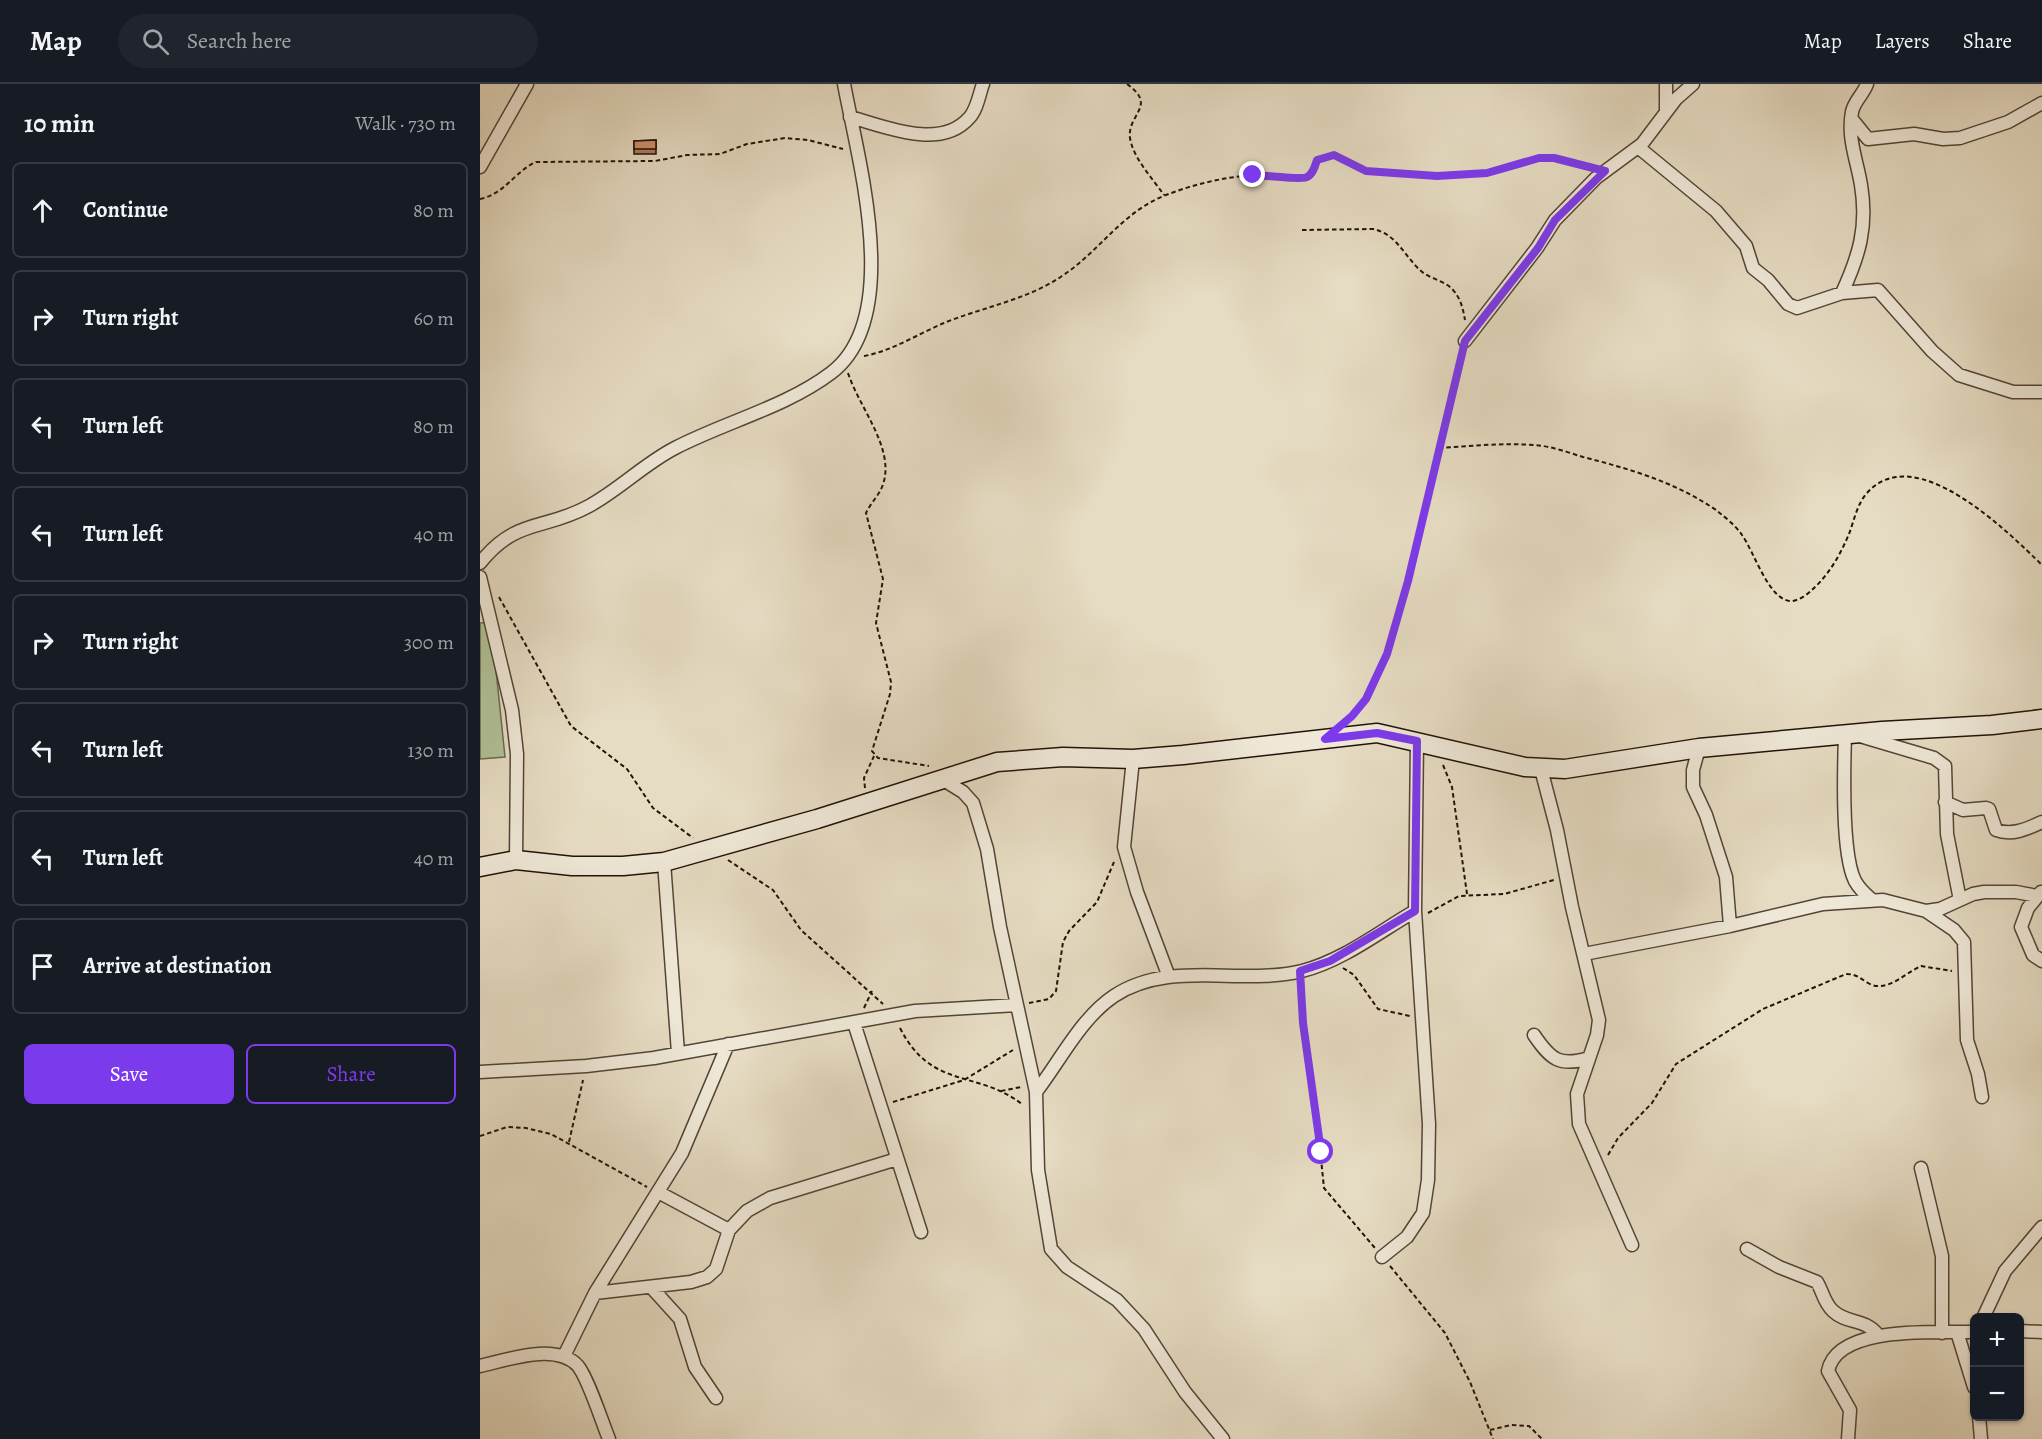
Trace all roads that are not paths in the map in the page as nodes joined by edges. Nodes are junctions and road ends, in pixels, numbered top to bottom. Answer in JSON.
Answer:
{"nodes":[{"id":1,"x":527,"y":84,"type":"edge"},
{"id":2,"x":843,"y":84,"type":"edge"},
{"id":3,"x":983,"y":84,"type":"edge"},
{"id":4,"x":1666,"y":84,"type":"edge"},
{"id":5,"x":1693,"y":84,"type":"edge"},
{"id":6,"x":1867,"y":84,"type":"edge"},
{"id":7,"x":2042,"y":103,"type":"edge"},
{"id":8,"x":1666,"y":112,"type":"junction"},
{"id":9,"x":850,"y":117,"type":"junction"},
{"id":10,"x":1851,"y":118,"type":"junction"},
{"id":11,"x":1638,"y":147,"type":"junction"},
{"id":12,"x":480,"y":167,"type":"edge"},
{"id":13,"x":1842,"y":293,"type":"junction"},
{"id":14,"x":1465,"y":341,"type":"road end"},
{"id":15,"x":2042,"y":392,"type":"edge"},
{"id":16,"x":480,"y":563,"type":"edge"},
{"id":17,"x":480,"y":578,"type":"edge"},
{"id":18,"x":2042,"y":719,"type":"edge"},
{"id":19,"x":1849,"y":735,"type":"junction"},
{"id":20,"x":1425,"y":744,"type":"junction"},
{"id":21,"x":1699,"y":748,"type":"junction"},
{"id":22,"x":1133,"y":759,"type":"junction"},
{"id":23,"x":1541,"y":769,"type":"junction"},
{"id":24,"x":942,"y":779,"type":"junction"},
{"id":25,"x":1945,"y":802,"type":"junction"},
{"id":26,"x":2042,"y":822,"type":"edge"},
{"id":27,"x":516,"y":860,"type":"junction"},
{"id":28,"x":664,"y":862,"type":"junction"},
{"id":29,"x":480,"y":867,"type":"edge"},
{"id":30,"x":2039,"y":893,"type":"edge"},
{"id":31,"x":1871,"y":899,"type":"junction"},
{"id":32,"x":1960,"y":900,"type":"junction"},
{"id":33,"x":1926,"y":911,"type":"junction"},
{"id":34,"x":1415,"y":916,"type":"junction"},
{"id":35,"x":1730,"y":926,"type":"junction"},
{"id":36,"x":1584,"y":954,"type":"junction"},
{"id":37,"x":2042,"y":961,"type":"edge"},
{"id":38,"x":1169,"y":977,"type":"junction"},
{"id":39,"x":1017,"y":1005,"type":"junction"},
{"id":40,"x":854,"y":1023,"type":"junction"},
{"id":41,"x":1534,"y":1035,"type":"dead end"},
{"id":42,"x":728,"y":1044,"type":"junction"},
{"id":43,"x":678,"y":1053,"type":"junction"},
{"id":44,"x":1589,"y":1058,"type":"junction"},
{"id":45,"x":480,"y":1072,"type":"edge"},
{"id":46,"x":1035,"y":1088,"type":"junction"},
{"id":47,"x":1982,"y":1097,"type":"dead end"},
{"id":48,"x":897,"y":1159,"type":"junction"},
{"id":49,"x":1920,"y":1168,"type":"dead end"},
{"id":50,"x":658,"y":1192,"type":"junction"},
{"id":51,"x":2042,"y":1227,"type":"edge"},
{"id":52,"x":729,"y":1230,"type":"junction"},
{"id":53,"x":921,"y":1232,"type":"dead end"},
{"id":54,"x":1632,"y":1245,"type":"dead end"},
{"id":55,"x":1747,"y":1249,"type":"dead end"},
{"id":56,"x":1382,"y":1257,"type":"road end"},
{"id":57,"x":651,"y":1287,"type":"junction"},
{"id":58,"x":595,"y":1293,"type":"junction"},
{"id":59,"x":1985,"y":1313,"type":"edge"},
{"id":60,"x":2024,"y":1331,"type":"edge"},
{"id":61,"x":1957,"y":1332,"type":"junction"},
{"id":62,"x":1970,"y":1332,"type":"edge"},
{"id":63,"x":2042,"y":1332,"type":"edge"},
{"id":64,"x":1942,"y":1333,"type":"junction"},
{"id":65,"x":1878,"y":1336,"type":"junction"},
{"id":66,"x":564,"y":1356,"type":"junction"},
{"id":67,"x":480,"y":1366,"type":"edge"},
{"id":68,"x":1970,"y":1374,"type":"edge"},
{"id":69,"x":716,"y":1398,"type":"dead end"},
{"id":70,"x":1979,"y":1421,"type":"edge"},
{"id":71,"x":609,"y":1439,"type":"edge"},
{"id":72,"x":1223,"y":1439,"type":"edge"},
{"id":73,"x":1848,"y":1439,"type":"edge"},
{"id":74,"x":1981,"y":1439,"type":"edge"}],
"edges":[{"from":1,"to":12,"type":"street"},
{"from":2,"to":9,"type":"street"},
{"from":3,"to":9,"type":"street"},
{"from":4,"to":8,"type":"street"},
{"from":5,"to":8,"type":"street"},
{"from":6,"to":10,"type":"street"},
{"from":7,"to":10,"type":"street"},
{"from":8,"to":11,"type":"street"},
{"from":9,"to":16,"type":"street"},
{"from":10,"to":13,"type":"street"},
{"from":11,"to":13,"type":"street"},
{"from":11,"to":14,"type":"street"},
{"from":13,"to":15,"type":"street"},
{"from":17,"to":27,"type":"street"},
{"from":18,"to":19,"type":"street"},
{"from":19,"to":21,"type":"street"},
{"from":19,"to":25,"type":"street"},
{"from":19,"to":31,"type":"street"},
{"from":20,"to":22,"type":"street"},
{"from":20,"to":23,"type":"street"},
{"from":20,"to":34,"type":"street"},
{"from":21,"to":23,"type":"street"},
{"from":21,"to":35,"type":"street"},
{"from":22,"to":24,"type":"street"},
{"from":22,"to":38,"type":"street"},
{"from":23,"to":36,"type":"street"},
{"from":24,"to":28,"type":"street"},
{"from":24,"to":39,"type":"street"},
{"from":25,"to":26,"type":"street"},
{"from":25,"to":32,"type":"street"},
{"from":27,"to":28,"type":"street"},
{"from":27,"to":29,"type":"street"},
{"from":28,"to":43,"type":"street"},
{"from":30,"to":32,"type":"street"},
{"from":30,"to":37,"type":"street"},
{"from":31,"to":33,"type":"street"},
{"from":31,"to":35,"type":"street"},
{"from":32,"to":33,"type":"street"},
{"from":33,"to":47,"type":"street"},
{"from":34,"to":38,"type":"street"},
{"from":34,"to":56,"type":"street"},
{"from":35,"to":36,"type":"street"},
{"from":36,"to":44,"type":"street"},
{"from":38,"to":46,"type":"street"},
{"from":39,"to":40,"type":"street"},
{"from":39,"to":46,"type":"street"},
{"from":40,"to":42,"type":"street"},
{"from":40,"to":48,"type":"street"},
{"from":41,"to":44,"type":"street"},
{"from":42,"to":43,"type":"street"},
{"from":42,"to":50,"type":"street"},
{"from":43,"to":45,"type":"street"},
{"from":44,"to":54,"type":"street"},
{"from":46,"to":72,"type":"street"},
{"from":48,"to":52,"type":"street"},
{"from":48,"to":53,"type":"street"},
{"from":49,"to":64,"type":"street"},
{"from":50,"to":52,"type":"street"},
{"from":50,"to":58,"type":"street"},
{"from":51,"to":59,"type":"street"},
{"from":52,"to":57,"type":"street"},
{"from":55,"to":65,"type":"street"},
{"from":57,"to":58,"type":"street"},
{"from":57,"to":69,"type":"street"},
{"from":58,"to":66,"type":"street"},
{"from":60,"to":63,"type":"street"},
{"from":61,"to":62,"type":"street"},
{"from":61,"to":64,"type":"street"},
{"from":61,"to":68,"type":"street"},
{"from":64,"to":65,"type":"street"},
{"from":65,"to":73,"type":"street"},
{"from":66,"to":67,"type":"street"},
{"from":66,"to":71,"type":"street"},
{"from":70,"to":74,"type":"street"}]}
